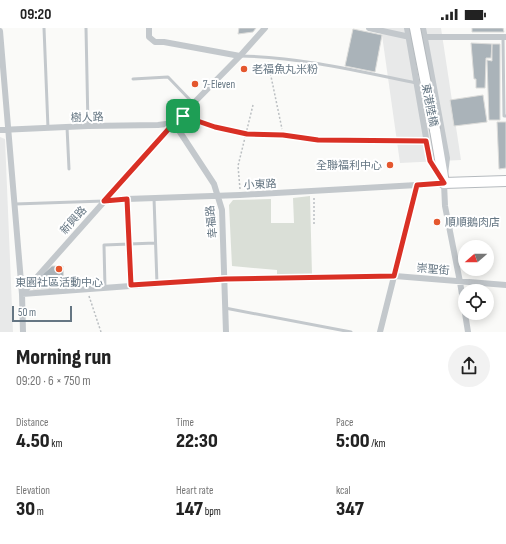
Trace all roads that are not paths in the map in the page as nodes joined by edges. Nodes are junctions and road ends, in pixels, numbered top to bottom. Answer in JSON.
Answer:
{"nodes":[{"id":1,"x":44,"y":28,"type":"edge"},
{"id":2,"x":86,"y":28,"type":"edge"},
{"id":3,"x":149,"y":28,"type":"edge"},
{"id":4,"x":265,"y":28,"type":"edge"},
{"id":5,"x":369,"y":28,"type":"edge"},
{"id":6,"x":407,"y":28,"type":"edge"},
{"id":7,"x":415,"y":28,"type":"edge"},
{"id":8,"x":423,"y":28,"type":"edge"},
{"id":9,"x":0,"y":31,"type":"edge"},
{"id":10,"x":408,"y":36,"type":"junction"},
{"id":11,"x":425,"y":37,"type":"junction"},
{"id":12,"x":504,"y":37,"type":"edge"},
{"id":13,"x":240,"y":56,"type":"junction"},
{"id":14,"x":2,"y":64,"type":"edge"},
{"id":15,"x":133,"y":79,"type":"dead end"},
{"id":16,"x":416,"y":83,"type":"junction"},
{"id":17,"x":194,"y":104,"type":"junction"},
{"id":18,"x":506,"y":116,"type":"edge"},
{"id":19,"x":174,"y":123,"type":"junction"},
{"id":20,"x":88,"y":126,"type":"junction"},
{"id":21,"x":67,"y":127,"type":"junction"},
{"id":22,"x":48,"y":128,"type":"junction"},
{"id":23,"x":0,"y":130,"type":"edge"},
{"id":24,"x":9,"y":130,"type":"junction"},
{"id":25,"x":283,"y":135,"type":"road end"},
{"id":26,"x":426,"y":141,"type":"junction"},
{"id":27,"x":69,"y":169,"type":"dead end"},
{"id":28,"x":506,"y":181,"type":"edge"},
{"id":29,"x":444,"y":183,"type":"junction"},
{"id":30,"x":417,"y":185,"type":"junction"},
{"id":31,"x":218,"y":195,"type":"junction"},
{"id":32,"x":154,"y":198,"type":"junction"},
{"id":33,"x":127,"y":199,"type":"junction"},
{"id":34,"x":104,"y":201,"type":"junction"},
{"id":35,"x":15,"y":204,"type":"junction"},
{"id":36,"x":155,"y":243,"type":"junction"},
{"id":37,"x":129,"y":244,"type":"junction"},
{"id":38,"x":394,"y":276,"type":"junction"},
{"id":39,"x":225,"y":279,"type":"junction"},
{"id":40,"x":460,"y":282,"type":"junction"},
{"id":41,"x":157,"y":284,"type":"junction"},
{"id":42,"x":131,"y":285,"type":"junction"},
{"id":43,"x":506,"y":285,"type":"edge"},
{"id":44,"x":105,"y":288,"type":"junction"},
{"id":45,"x":22,"y":294,"type":"junction"},
{"id":46,"x":225,"y":308,"type":"junction"},
{"id":47,"x":23,"y":332,"type":"edge"},
{"id":48,"x":226,"y":332,"type":"edge"},
{"id":49,"x":351,"y":332,"type":"edge"},
{"id":50,"x":380,"y":332,"type":"edge"},
{"id":51,"x":468,"y":332,"type":"edge"}],
"edges":[{"from":1,"to":22,"type":"lane"},
{"from":2,"to":20,"type":"lane"},
{"from":3,"to":13,"type":"street"},
{"from":4,"to":13,"type":"street","name":"新興路"},
{"from":5,"to":10,"type":"street"},
{"from":6,"to":10,"type":"street"},
{"from":7,"to":29,"type":"main road","name":"東港陸橋","bridge":true},
{"from":8,"to":11,"type":"street"},
{"from":9,"to":14,"type":"street"},
{"from":10,"to":11,"type":"street"},
{"from":10,"to":16,"type":"street"},
{"from":11,"to":12,"type":"street"},
{"from":11,"to":29,"type":"street"},
{"from":12,"to":18,"type":"lane"},
{"from":13,"to":16,"type":"lane"},
{"from":13,"to":17,"type":"street","name":"新興路"},
{"from":14,"to":24,"type":"street"},
{"from":15,"to":17,"type":"lane"},
{"from":16,"to":26,"type":"street"},
{"from":17,"to":19,"type":"street","name":"新興路"},
{"from":19,"to":20,"type":"street","name":"樹人路"},
{"from":19,"to":31,"type":"street","name":"幸福路"},
{"from":19,"to":34,"type":"street","name":"新興路"},
{"from":20,"to":21,"type":"street","name":"樹人路"},
{"from":21,"to":22,"type":"street","name":"樹人路"},
{"from":21,"to":27,"type":"lane"},
{"from":22,"to":24,"type":"street","name":"樹人路"},
{"from":23,"to":24,"type":"street","name":"樹人路"},
{"from":24,"to":35,"type":"street"},
{"from":25,"to":26,"type":"lane"},
{"from":26,"to":29,"type":"street"},
{"from":28,"to":29,"type":"main road"},
{"from":29,"to":30,"type":"street","name":"小東路"},
{"from":29,"to":40,"type":"street"},
{"from":30,"to":31,"type":"street","name":"小東路"},
{"from":30,"to":38,"type":"street"},
{"from":31,"to":32,"type":"street","name":"小東路"},
{"from":31,"to":39,"type":"street","name":"幸福路"},
{"from":32,"to":33,"type":"street","name":"小東路"},
{"from":32,"to":36,"type":"lane"},
{"from":33,"to":34,"type":"street","name":"小東路"},
{"from":33,"to":37,"type":"lane"},
{"from":34,"to":35,"type":"lane"},
{"from":34,"to":45,"type":"street","name":"新興路"},
{"from":35,"to":45,"type":"street"},
{"from":36,"to":37,"type":"lane"},
{"from":36,"to":41,"type":"lane"},
{"from":37,"to":42,"type":"lane"},
{"from":37,"to":44,"type":"lane"},
{"from":38,"to":39,"type":"street","name":"崇聖街"},
{"from":38,"to":40,"type":"street","name":"崇聖街"},
{"from":38,"to":50,"type":"street"},
{"from":39,"to":41,"type":"street","name":"崇聖街"},
{"from":39,"to":46,"type":"street","name":"幸福路"},
{"from":40,"to":43,"type":"street","name":"崇聖街"},
{"from":40,"to":51,"type":"street"},
{"from":41,"to":42,"type":"street","name":"崇聖街"},
{"from":42,"to":44,"type":"street","name":"崇聖街"},
{"from":44,"to":45,"type":"street","name":"崇聖街"},
{"from":45,"to":47,"type":"street"},
{"from":46,"to":48,"type":"street","name":"幸福路"},
{"from":46,"to":49,"type":"lane"}]}
